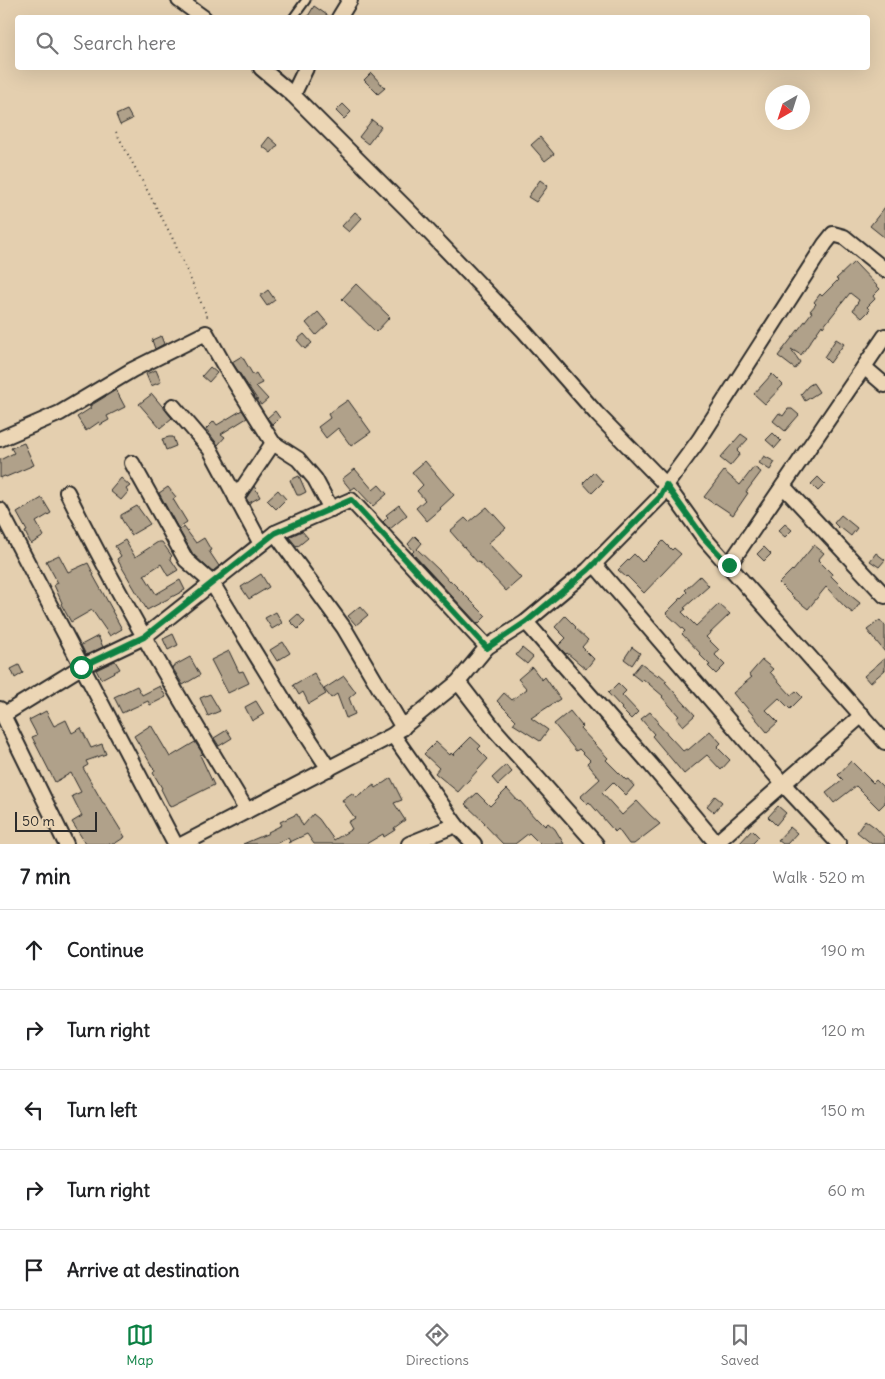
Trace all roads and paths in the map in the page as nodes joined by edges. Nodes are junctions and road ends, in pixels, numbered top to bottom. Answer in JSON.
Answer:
{"nodes":[{"id":1,"x":179,"y":0,"type":"edge"},
{"id":2,"x":306,"y":0,"type":"edge"},
{"id":3,"x":350,"y":0,"type":"edge"},
{"id":4,"x":200,"y":15,"type":"edge"},
{"id":5,"x":295,"y":15,"type":"edge"},
{"id":6,"x":340,"y":15,"type":"edge"},
{"id":7,"x":263,"y":70,"type":"edge"},
{"id":8,"x":305,"y":70,"type":"edge"},
{"id":9,"x":293,"y":95,"type":"junction"},
{"id":10,"x":116,"y":132,"type":"dead end"},
{"id":11,"x":885,"y":270,"type":"edge"},
{"id":12,"x":206,"y":333,"type":"junction"},
{"id":13,"x":885,"y":336,"type":"edge"},
{"id":14,"x":864,"y":368,"type":"junction"},
{"id":15,"x":885,"y":385,"type":"edge"},
{"id":16,"x":172,"y":406,"type":"dead end"},
{"id":17,"x":0,"y":439,"type":"edge"},
{"id":18,"x":273,"y":443,"type":"junction"},
{"id":19,"x":132,"y":463,"type":"dead end"},
{"id":20,"x":666,"y":485,"type":"junction"},
{"id":21,"x":783,"y":486,"type":"junction"},
{"id":22,"x":67,"y":492,"type":"dead end"},
{"id":23,"x":236,"y":498,"type":"junction"},
{"id":24,"x":331,"y":509,"type":"junction"},
{"id":25,"x":0,"y":510,"type":"edge"},
{"id":26,"x":275,"y":533,"type":"junction"},
{"id":27,"x":261,"y":544,"type":"junction"},
{"id":28,"x":594,"y":564,"type":"junction"},
{"id":29,"x":729,"y":565,"type":"junction"},
{"id":30,"x":212,"y":583,"type":"junction"},
{"id":31,"x":885,"y":596,"type":"edge"},
{"id":32,"x":526,"y":622,"type":"junction"},
{"id":33,"x":144,"y":637,"type":"junction"},
{"id":34,"x":487,"y":648,"type":"junction"},
{"id":35,"x":81,"y":667,"type":"junction"},
{"id":36,"x":458,"y":682,"type":"junction"},
{"id":37,"x":2,"y":712,"type":"edge"},
{"id":38,"x":862,"y":715,"type":"junction"},
{"id":39,"x":398,"y":732,"type":"junction"},
{"id":40,"x":885,"y":742,"type":"edge"},
{"id":41,"x":329,"y":768,"type":"junction"},
{"id":42,"x":784,"y":785,"type":"junction"},
{"id":43,"x":247,"y":811,"type":"junction"},
{"id":44,"x":456,"y":825,"type":"junction"},
{"id":45,"x":66,"y":844,"type":"edge"},
{"id":46,"x":175,"y":844,"type":"edge"},
{"id":47,"x":183,"y":844,"type":"edge"},
{"id":48,"x":409,"y":844,"type":"edge"},
{"id":49,"x":474,"y":844,"type":"edge"},
{"id":50,"x":596,"y":844,"type":"edge"},
{"id":51,"x":716,"y":844,"type":"edge"},
{"id":52,"x":839,"y":844,"type":"edge"}],
"edges":[{"from":1,"to":4,"type":"street"},
{"from":2,"to":5,"type":"lane"},
{"from":3,"to":6,"type":"street"},
{"from":7,"to":9,"type":"street"},
{"from":8,"to":9,"type":"street"},
{"from":9,"to":20,"type":"street"},
{"from":10,"to":12,"type":"path"},
{"from":11,"to":20,"type":"street"},
{"from":12,"to":17,"type":"street"},
{"from":12,"to":18,"type":"street"},
{"from":13,"to":14,"type":"street"},
{"from":14,"to":15,"type":"street"},
{"from":14,"to":21,"type":"street"},
{"from":16,"to":23,"type":"street"},
{"from":18,"to":23,"type":"street"},
{"from":18,"to":24,"type":"street"},
{"from":19,"to":30,"type":"street"},
{"from":20,"to":28,"type":"street"},
{"from":20,"to":29,"type":"street"},
{"from":21,"to":29,"type":"street"},
{"from":21,"to":31,"type":"street"},
{"from":22,"to":33,"type":"street"},
{"from":23,"to":27,"type":"street"},
{"from":24,"to":26,"type":"street"},
{"from":24,"to":34,"type":"street"},
{"from":25,"to":35,"type":"street"},
{"from":26,"to":27,"type":"street"},
{"from":26,"to":39,"type":"street"},
{"from":27,"to":30,"type":"street"},
{"from":28,"to":32,"type":"street"},
{"from":28,"to":42,"type":"street"},
{"from":29,"to":38,"type":"street"},
{"from":30,"to":33,"type":"street"},
{"from":30,"to":41,"type":"street"},
{"from":32,"to":34,"type":"street"},
{"from":32,"to":51,"type":"street"},
{"from":33,"to":35,"type":"street"},
{"from":33,"to":43,"type":"street"},
{"from":34,"to":36,"type":"street"},
{"from":35,"to":37,"type":"street"},
{"from":35,"to":46,"type":"street"},
{"from":36,"to":39,"type":"street"},
{"from":36,"to":50,"type":"street"},
{"from":37,"to":45,"type":"street"},
{"from":38,"to":40,"type":"street"},
{"from":38,"to":42,"type":"street"},
{"from":39,"to":41,"type":"street"},
{"from":39,"to":44,"type":"street"},
{"from":41,"to":43,"type":"street"},
{"from":42,"to":51,"type":"street"},
{"from":42,"to":52,"type":"street"},
{"from":43,"to":47,"type":"street"},
{"from":44,"to":48,"type":"street"},
{"from":44,"to":49,"type":"street"}]}
